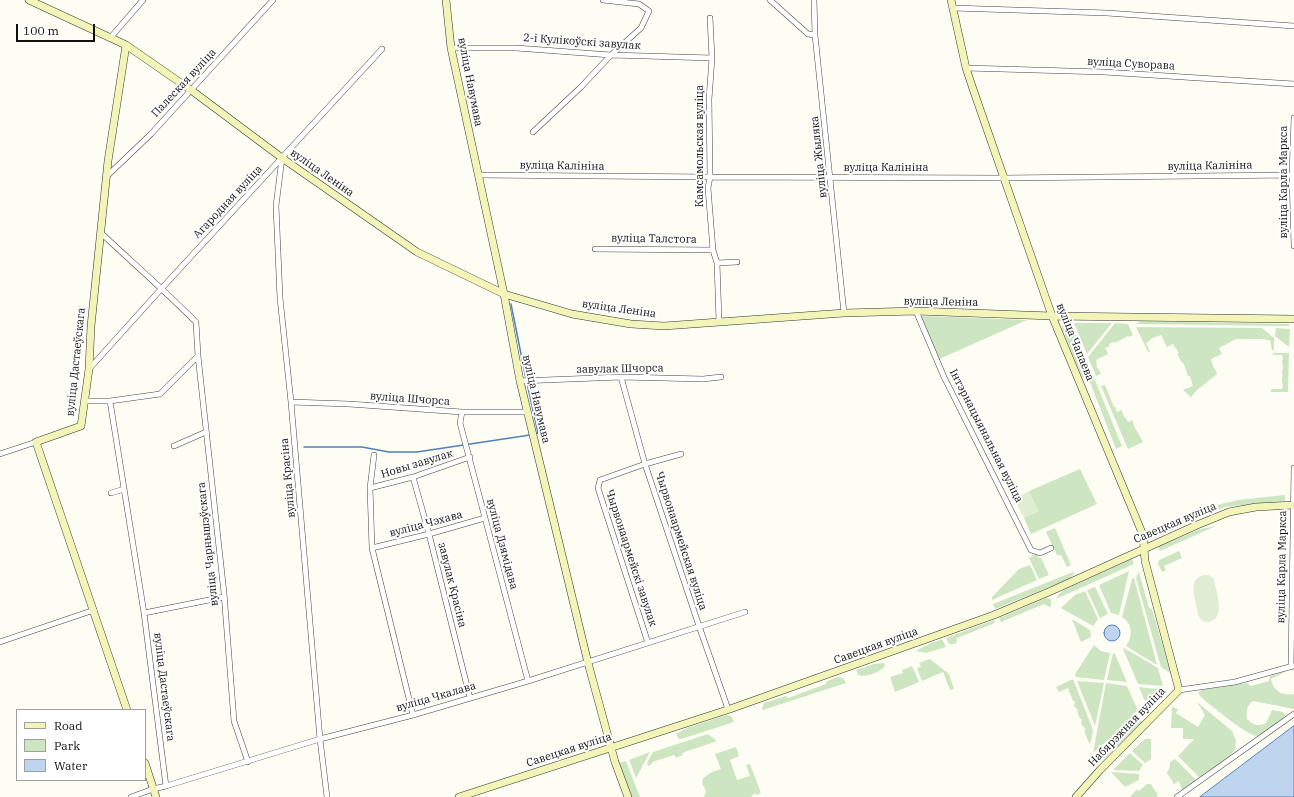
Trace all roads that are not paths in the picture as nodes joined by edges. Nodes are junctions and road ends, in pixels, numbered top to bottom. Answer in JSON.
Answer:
{"nodes":[{"id":1,"x":29,"y":0,"type":"edge"},
{"id":2,"x":143,"y":0,"type":"edge"},
{"id":3,"x":273,"y":0,"type":"edge"},
{"id":4,"x":446,"y":0,"type":"edge"},
{"id":5,"x":603,"y":0,"type":"edge"},
{"id":6,"x":770,"y":0,"type":"edge"},
{"id":7,"x":814,"y":0,"type":"edge"},
{"id":8,"x":951,"y":0,"type":"edge"},
{"id":9,"x":953,"y":8,"type":"junction"},
{"id":10,"x":710,"y":18,"type":"dead end"},
{"id":11,"x":1294,"y":26,"type":"edge"},
{"id":12,"x":815,"y":35,"type":"junction"},
{"id":13,"x":111,"y":37,"type":"junction"},
{"id":14,"x":126,"y":44,"type":"junction"},
{"id":15,"x":382,"y":48,"type":"dead end"},
{"id":16,"x":451,"y":48,"type":"junction"},
{"id":17,"x":611,"y":55,"type":"junction"},
{"id":18,"x":712,"y":58,"type":"junction"},
{"id":19,"x":966,"y":68,"type":"junction"},
{"id":20,"x":1294,"y":84,"type":"edge"},
{"id":21,"x":191,"y":90,"type":"junction"},
{"id":22,"x":1294,"y":118,"type":"edge"},
{"id":23,"x":533,"y":132,"type":"dead end"},
{"id":24,"x":282,"y":158,"type":"junction"},
{"id":25,"x":478,"y":174,"type":"junction"},
{"id":26,"x":1293,"y":175,"type":"edge"},
{"id":27,"x":107,"y":176,"type":"junction"},
{"id":28,"x":710,"y":177,"type":"junction"},
{"id":29,"x":831,"y":178,"type":"junction"},
{"id":30,"x":1003,"y":178,"type":"junction"},
{"id":31,"x":101,"y":233,"type":"junction"},
{"id":32,"x":1294,"y":246,"type":"edge"},
{"id":33,"x":595,"y":248,"type":"dead end"},
{"id":34,"x":713,"y":250,"type":"junction"},
{"id":35,"x":737,"y":262,"type":"dead end"},
{"id":36,"x":717,"y":263,"type":"junction"},
{"id":37,"x":162,"y":288,"type":"junction"},
{"id":38,"x":504,"y":294,"type":"junction"},
{"id":39,"x":916,"y":311,"type":"junction"},
{"id":40,"x":844,"y":313,"type":"junction"},
{"id":41,"x":1052,"y":316,"type":"junction"},
{"id":42,"x":1294,"y":319,"type":"edge"},
{"id":43,"x":719,"y":321,"type":"junction"},
{"id":44,"x":198,"y":356,"type":"junction"},
{"id":45,"x":89,"y":369,"type":"junction"},
{"id":46,"x":621,"y":377,"type":"junction"},
{"id":47,"x":721,"y":377,"type":"dead end"},
{"id":48,"x":520,"y":381,"type":"junction"},
{"id":49,"x":84,"y":401,"type":"junction"},
{"id":50,"x":110,"y":402,"type":"junction"},
{"id":51,"x":291,"y":402,"type":"junction"},
{"id":52,"x":462,"y":412,"type":"junction"},
{"id":53,"x":527,"y":412,"type":"junction"},
{"id":54,"x":206,"y":432,"type":"junction"},
{"id":55,"x":36,"y":442,"type":"junction"},
{"id":56,"x":174,"y":446,"type":"dead end"},
{"id":57,"x":0,"y":454,"type":"edge"},
{"id":58,"x":374,"y":454,"type":"dead end"},
{"id":59,"x":681,"y":454,"type":"dead end"},
{"id":60,"x":470,"y":457,"type":"junction"},
{"id":61,"x":645,"y":464,"type":"junction"},
{"id":62,"x":1294,"y":468,"type":"edge"},
{"id":63,"x":413,"y":477,"type":"junction"},
{"id":64,"x":370,"y":488,"type":"junction"},
{"id":65,"x":124,"y":489,"type":"junction"},
{"id":66,"x":111,"y":493,"type":"dead end"},
{"id":67,"x":1294,"y":506,"type":"edge"},
{"id":68,"x":485,"y":518,"type":"junction"},
{"id":69,"x":429,"y":534,"type":"junction"},
{"id":70,"x":372,"y":548,"type":"junction"},
{"id":71,"x":1051,"y":548,"type":"dead end"},
{"id":72,"x":1144,"y":549,"type":"junction"},
{"id":73,"x":224,"y":597,"type":"junction"},
{"id":74,"x":94,"y":610,"type":"junction"},
{"id":75,"x":745,"y":612,"type":"dead end"},
{"id":76,"x":144,"y":613,"type":"junction"},
{"id":77,"x":699,"y":626,"type":"junction"},
{"id":78,"x":0,"y":642,"type":"edge"},
{"id":79,"x":648,"y":643,"type":"junction"},
{"id":80,"x":588,"y":663,"type":"junction"},
{"id":81,"x":1292,"y":666,"type":"edge"},
{"id":82,"x":528,"y":681,"type":"junction"},
{"id":83,"x":1179,"y":690,"type":"junction"},
{"id":84,"x":470,"y":698,"type":"junction"},
{"id":85,"x":127,"y":709,"type":"edge"},
{"id":86,"x":728,"y":709,"type":"junction"},
{"id":87,"x":1294,"y":714,"type":"edge"},
{"id":88,"x":413,"y":715,"type":"junction"},
{"id":89,"x":320,"y":739,"type":"junction"},
{"id":90,"x":611,"y":748,"type":"junction"},
{"id":91,"x":248,"y":762,"type":"junction"},
{"id":92,"x":146,"y":766,"type":"edge"},
{"id":93,"x":166,"y":786,"type":"junction"},
{"id":94,"x":153,"y":789,"type":"junction"},
{"id":95,"x":471,"y":795,"type":"edge"},
{"id":96,"x":131,"y":797,"type":"edge"},
{"id":97,"x":156,"y":797,"type":"edge"},
{"id":98,"x":327,"y":797,"type":"edge"},
{"id":99,"x":459,"y":797,"type":"edge"},
{"id":100,"x":628,"y":797,"type":"edge"},
{"id":101,"x":1076,"y":797,"type":"edge"},
{"id":102,"x":1177,"y":797,"type":"edge"}],
"edges":[{"from":1,"to":13,"type":"street","name":"вуліца Леніна"},
{"from":2,"to":13,"type":"street"},
{"from":3,"to":21,"type":"street","name":"Палеская вуліца"},
{"from":4,"to":16,"type":"street","name":"вуліца Навумава"},
{"from":5,"to":17,"type":"street"},
{"from":6,"to":12,"type":"street"},
{"from":7,"to":12,"type":"street","name":"вуліца Жыляка"},
{"from":8,"to":9,"type":"street","name":"вуліца Чапаева"},
{"from":9,"to":11,"type":"street"},
{"from":9,"to":19,"type":"street","name":"вуліца Чапаева"},
{"from":10,"to":18,"type":"street","name":"Камсамольская вуліца"},
{"from":12,"to":29,"type":"street","name":"вуліца Жыляка"},
{"from":13,"to":14,"type":"street","name":"вуліца Леніна"},
{"from":14,"to":21,"type":"street","name":"вуліца Леніна"},
{"from":14,"to":27,"type":"street","name":"вуліца Дастаеўскага"},
{"from":15,"to":24,"type":"street","name":"Агародная вуліца"},
{"from":16,"to":17,"type":"street","name":"2-і Кулікоўскі завулак"},
{"from":16,"to":25,"type":"street","name":"вуліца Навумава"},
{"from":17,"to":18,"type":"street","name":"2-і Кулікоўскі завулак"},
{"from":17,"to":23,"type":"street"},
{"from":18,"to":28,"type":"street","name":"Камсамольская вуліца"},
{"from":19,"to":20,"type":"street","name":"вуліца Суворава"},
{"from":19,"to":30,"type":"street","name":"вуліца Чапаева"},
{"from":21,"to":24,"type":"street","name":"вуліца Леніна"},
{"from":21,"to":27,"type":"street","name":"Палеская вуліца"},
{"from":22,"to":26,"type":"street","name":"вуліца Карла Маркса"},
{"from":24,"to":37,"type":"street","name":"Агародная вуліца"},
{"from":24,"to":38,"type":"street","name":"вуліца Леніна"},
{"from":24,"to":51,"type":"street","name":"вуліца Красіна"},
{"from":25,"to":28,"type":"street","name":"вуліца Калініна"},
{"from":25,"to":38,"type":"street","name":"вуліца Навумава"},
{"from":26,"to":30,"type":"street","name":"вуліца Калініна"},
{"from":26,"to":32,"type":"street","name":"вуліца Карла Маркса"},
{"from":27,"to":31,"type":"street","name":"вуліца Дастаеўскага"},
{"from":28,"to":29,"type":"street","name":"вуліца Калініна"},
{"from":28,"to":34,"type":"street","name":"Камсамольская вуліца"},
{"from":29,"to":30,"type":"street","name":"вуліца Калініна"},
{"from":29,"to":40,"type":"street","name":"вуліца Жыляка"},
{"from":30,"to":41,"type":"street","name":"вуліца Чапаева"},
{"from":31,"to":37,"type":"street"},
{"from":31,"to":45,"type":"street","name":"вуліца Дастаеўскага"},
{"from":33,"to":34,"type":"street","name":"вуліца Талстога"},
{"from":34,"to":36,"type":"street","name":"Камсамольская вуліца"},
{"from":35,"to":36,"type":"street"},
{"from":36,"to":43,"type":"street","name":"Камсамольская вуліца"},
{"from":37,"to":44,"type":"street","name":"вуліца Чарнышэўскага"},
{"from":37,"to":45,"type":"street","name":"Агародная вуліца"},
{"from":38,"to":43,"type":"street","name":"вуліца Леніна"},
{"from":38,"to":48,"type":"street","name":"вуліца Навумава"},
{"from":39,"to":40,"type":"street","name":"вуліца Леніна"},
{"from":39,"to":41,"type":"street","name":"вуліца Леніна"},
{"from":39,"to":71,"type":"street","name":"Інтэрнацыянальная вуліца"},
{"from":40,"to":43,"type":"street","name":"вуліца Леніна"},
{"from":41,"to":42,"type":"street","name":"вуліца Леніна"},
{"from":41,"to":72,"type":"street","name":"вуліца Чапаева"},
{"from":44,"to":50,"type":"street"},
{"from":44,"to":54,"type":"street","name":"вуліца Чарнышэўскага"},
{"from":45,"to":49,"type":"street","name":"вуліца Дастаеўскага"},
{"from":46,"to":47,"type":"street","name":"завулак Шчорса"},
{"from":46,"to":48,"type":"street","name":"завулак Шчорса"},
{"from":46,"to":61,"type":"street","name":"Чырвонаармейская вуліца"},
{"from":48,"to":53,"type":"street","name":"вуліца Навумава"},
{"from":49,"to":50,"type":"street"},
{"from":49,"to":55,"type":"street","name":"вуліца Дастаеўскага"},
{"from":50,"to":65,"type":"street","name":"вуліца Дастаеўскага"},
{"from":51,"to":52,"type":"street","name":"вуліца Шчорса"},
{"from":51,"to":89,"type":"street","name":"вуліца Красіна"},
{"from":52,"to":53,"type":"street","name":"вуліца Шчорса"},
{"from":52,"to":60,"type":"street","name":"вуліца Дзямідава"},
{"from":53,"to":80,"type":"street","name":"вуліца Навумава"},
{"from":54,"to":56,"type":"street"},
{"from":54,"to":73,"type":"street","name":"вуліца Чарнышэўскага"},
{"from":55,"to":57,"type":"street"},
{"from":55,"to":74,"type":"street"},
{"from":58,"to":64,"type":"street"},
{"from":59,"to":61,"type":"street"},
{"from":60,"to":63,"type":"street","name":"Новы завулак"},
{"from":60,"to":68,"type":"street","name":"вуліца Дзямідава"},
{"from":61,"to":77,"type":"street","name":"Чырвонаармейская вуліца"},
{"from":61,"to":79,"type":"street","name":"Чырвонаармейскі завулак"},
{"from":62,"to":67,"type":"street","name":"вуліца Карла Маркса"},
{"from":63,"to":64,"type":"street","name":"Новы завулак"},
{"from":63,"to":69,"type":"street","name":"завулак Красіна"},
{"from":64,"to":70,"type":"street"},
{"from":65,"to":66,"type":"street"},
{"from":65,"to":76,"type":"street","name":"вуліца Дастаеўскага"},
{"from":67,"to":72,"type":"street","name":"Савецкая вуліца"},
{"from":67,"to":81,"type":"street","name":"вуліца Карла Маркса"},
{"from":68,"to":69,"type":"street","name":"вуліца Чэхава"},
{"from":68,"to":82,"type":"street","name":"вуліца Дзямідава"},
{"from":69,"to":70,"type":"street","name":"вуліца Чэхава"},
{"from":69,"to":84,"type":"street","name":"завулак Красіна"},
{"from":70,"to":88,"type":"street"},
{"from":72,"to":83,"type":"street","name":"вуліца Чапаева"},
{"from":72,"to":86,"type":"street","name":"Савецкая вуліца"},
{"from":73,"to":76,"type":"street"},
{"from":73,"to":91,"type":"street","name":"вуліца Чарнышэўскага"},
{"from":74,"to":78,"type":"street"},
{"from":74,"to":85,"type":"street"},
{"from":75,"to":77,"type":"street","name":"вуліца Чкалава"},
{"from":76,"to":93,"type":"street","name":"вуліца Дастаеўскага"},
{"from":77,"to":79,"type":"street","name":"вуліца Чкалава"},
{"from":77,"to":86,"type":"street","name":"Чырвонаармейская вуліца"},
{"from":79,"to":80,"type":"street","name":"вуліца Чкалава"},
{"from":80,"to":82,"type":"street","name":"вуліца Чкалава"},
{"from":80,"to":90,"type":"street","name":"вуліца Навумава"},
{"from":81,"to":83,"type":"street","name":"Набярэжная вуліца"},
{"from":82,"to":84,"type":"street","name":"вуліца Чкалава"},
{"from":83,"to":101,"type":"street","name":"Набярэжная вуліца"},
{"from":84,"to":88,"type":"street","name":"вуліца Чкалава"},
{"from":86,"to":90,"type":"street","name":"Савецкая вуліца"},
{"from":87,"to":102,"type":"street"},
{"from":88,"to":89,"type":"street","name":"вуліца Чкалава"},
{"from":89,"to":91,"type":"street","name":"вуліца Чкалава"},
{"from":89,"to":98,"type":"street","name":"вуліца Красіна"},
{"from":90,"to":95,"type":"street","name":"Савецкая вуліца"},
{"from":90,"to":100,"type":"street","name":"вуліца Навумава"},
{"from":91,"to":93,"type":"street","name":"вуліца Чкалава"},
{"from":92,"to":94,"type":"street"},
{"from":93,"to":94,"type":"street","name":"вуліца Чкалава"},
{"from":94,"to":96,"type":"street","name":"вуліца Чкалава"},
{"from":94,"to":97,"type":"street"},
{"from":95,"to":99,"type":"street","name":"Савецкая вуліца"}]}
